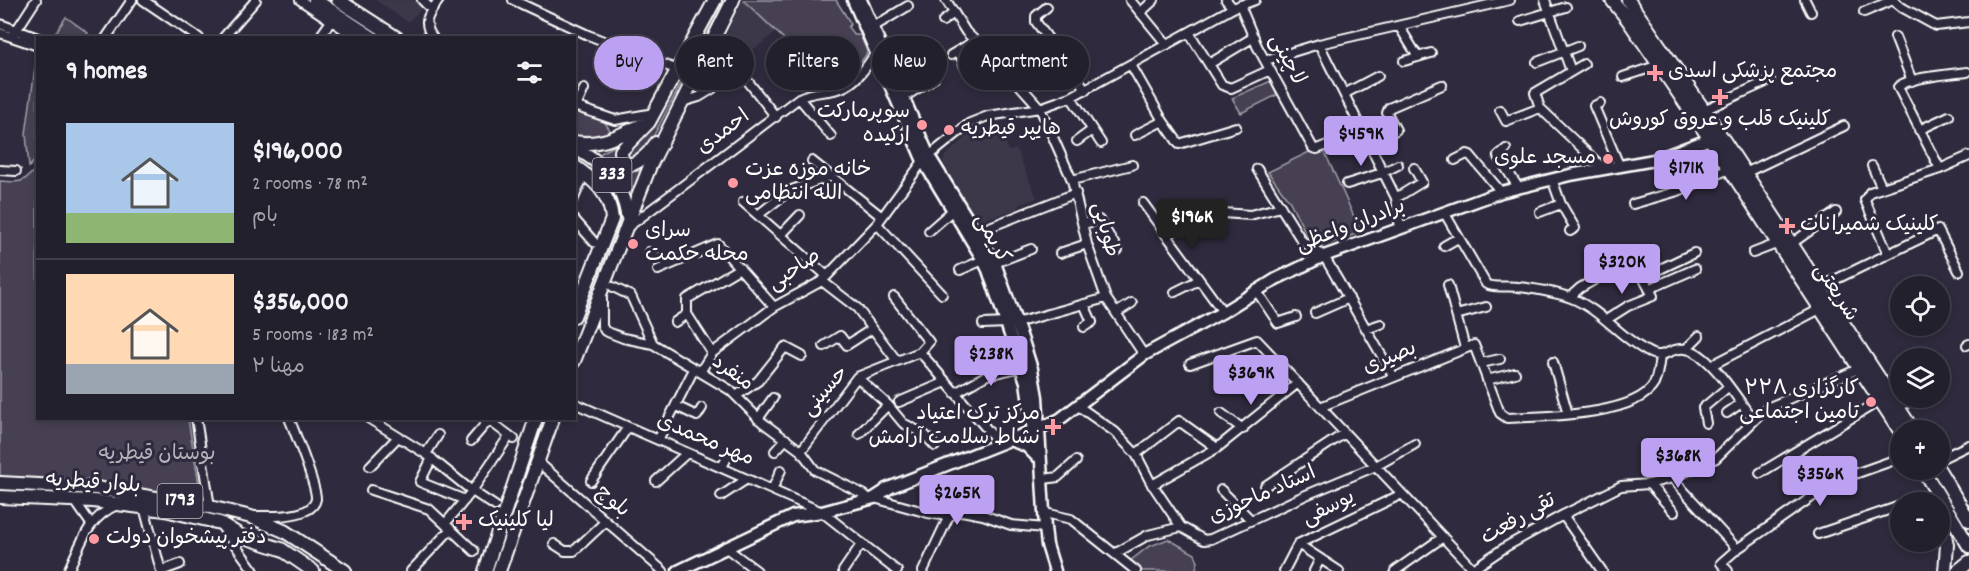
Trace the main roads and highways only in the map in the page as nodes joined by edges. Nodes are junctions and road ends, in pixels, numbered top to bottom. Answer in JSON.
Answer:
{"nodes":[{"id":1,"x":315,"y":0,"type":"edge"},
{"id":2,"x":338,"y":0,"type":"edge"},
{"id":3,"x":715,"y":0,"type":"edge"},
{"id":4,"x":733,"y":0,"type":"edge"},
{"id":5,"x":853,"y":0,"type":"edge"},
{"id":6,"x":861,"y":0,"type":"edge"},
{"id":7,"x":1612,"y":0,"type":"edge"},
{"id":8,"x":1628,"y":0,"type":"edge"},
{"id":9,"x":370,"y":36,"type":"edge"},
{"id":10,"x":394,"y":36,"type":"edge"},
{"id":11,"x":651,"y":117,"type":"junction"},
{"id":12,"x":671,"y":122,"type":"junction"},
{"id":13,"x":1710,"y":139,"type":"junction"},
{"id":14,"x":576,"y":142,"type":"edge"},
{"id":15,"x":576,"y":148,"type":"edge"},
{"id":16,"x":926,"y":158,"type":"junction"},
{"id":17,"x":576,"y":168,"type":"edge"},
{"id":18,"x":626,"y":225,"type":"junction"},
{"id":19,"x":1785,"y":243,"type":"junction"},
{"id":20,"x":989,"y":261,"type":"junction"},
{"id":21,"x":576,"y":311,"type":"edge"},
{"id":22,"x":589,"y":322,"type":"junction"},
{"id":23,"x":1012,"y":323,"type":"junction"},
{"id":24,"x":576,"y":328,"type":"edge"},
{"id":25,"x":576,"y":352,"type":"edge"},
{"id":26,"x":535,"y":420,"type":"edge"},
{"id":27,"x":552,"y":420,"type":"edge"},
{"id":28,"x":1893,"y":420,"type":"edge"},
{"id":29,"x":1907,"y":420,"type":"edge"},
{"id":30,"x":1036,"y":430,"type":"junction"},
{"id":31,"x":1010,"y":440,"type":"junction"},
{"id":32,"x":1036,"y":456,"type":"junction"},
{"id":33,"x":1946,"y":480,"type":"edge"},
{"id":34,"x":0,"y":483,"type":"edge"},
{"id":35,"x":62,"y":486,"type":"junction"},
{"id":36,"x":96,"y":488,"type":"junction"},
{"id":37,"x":0,"y":497,"type":"edge"},
{"id":38,"x":61,"y":501,"type":"junction"},
{"id":39,"x":93,"y":501,"type":"junction"},
{"id":40,"x":1965,"y":508,"type":"edge"},
{"id":41,"x":1045,"y":513,"type":"junction"},
{"id":42,"x":1950,"y":516,"type":"edge"},
{"id":43,"x":251,"y":517,"type":"junction"},
{"id":44,"x":1950,"y":520,"type":"edge"},
{"id":45,"x":1969,"y":520,"type":"edge"},
{"id":46,"x":284,"y":531,"type":"junction"},
{"id":47,"x":510,"y":536,"type":"junction"},
{"id":48,"x":251,"y":540,"type":"junction"},
{"id":49,"x":273,"y":546,"type":"junction"},
{"id":50,"x":1969,"y":546,"type":"edge"},
{"id":51,"x":1946,"y":552,"type":"edge"},
{"id":52,"x":1969,"y":562,"type":"edge"},
{"id":53,"x":313,"y":571,"type":"edge"},
{"id":54,"x":345,"y":571,"type":"edge"},
{"id":55,"x":485,"y":571,"type":"edge"},
{"id":56,"x":499,"y":571,"type":"edge"},
{"id":57,"x":504,"y":571,"type":"edge"},
{"id":58,"x":678,"y":571,"type":"edge"},
{"id":59,"x":1055,"y":571,"type":"edge"},
{"id":60,"x":1945,"y":571,"type":"edge"},
{"id":61,"x":1958,"y":571,"type":"edge"}],
"edges":[{"from":1,"to":9,"type":"main road"},
{"from":2,"to":10,"type":"main road"},
{"from":3,"to":11,"type":"main road"},
{"from":4,"to":12,"type":"main road"},
{"from":5,"to":16,"type":"main road","name":"کریمی"},
{"from":6,"to":16,"type":"main road","name":"کریمی"},
{"from":7,"to":13,"type":"main road","name":"شریعتی"},
{"from":8,"to":19,"type":"main road","name":"شریعتی"},
{"from":11,"to":12,"type":"main road"},
{"from":11,"to":14,"type":"main road"},
{"from":12,"to":18,"type":"main road"},
{"from":13,"to":19,"type":"main road","name":"شریعتی"},
{"from":13,"to":30,"type":"main road","name":"برادران واعظی"},
{"from":15,"to":18,"type":"main road","number":"333"},
{"from":16,"to":20,"type":"main road","name":"کریمی"},
{"from":16,"to":20,"type":"main road","name":"کریمی"},
{"from":17,"to":21,"type":"main road","number":"333"},
{"from":18,"to":22,"type":"main road"},
{"from":19,"to":28,"type":"main road","name":"شریعتی"},
{"from":19,"to":29,"type":"main road","name":"شریعتی"},
{"from":20,"to":23,"type":"main road","name":"کریمی"},
{"from":22,"to":24,"type":"main road"},
{"from":22,"to":25,"type":"main road"},
{"from":23,"to":30,"type":"main road","name":"کریمی"},
{"from":23,"to":30,"type":"main road","name":"کریمی"},
{"from":26,"to":55,"type":"main road"},
{"from":27,"to":47,"type":"main road"},
{"from":30,"to":31,"type":"main road","name":"برادران واعظی"},
{"from":30,"to":32,"type":"main road","name":"کریمی"},
{"from":30,"to":41,"type":"main road","name":"کریمی"},
{"from":31,"to":32,"type":"main road"},
{"from":31,"to":58,"type":"main road","name":"برادران واعظی"},
{"from":32,"to":41,"type":"main road","name":"کریمی"},
{"from":33,"to":40,"type":"main road"},
{"from":34,"to":35,"type":"main road","name":"بلوار قیطریه","number":"1793"},
{"from":35,"to":36,"type":"main road","name":"بلوار قیطریه","number":"1793"},
{"from":35,"to":38,"type":"main road"},
{"from":36,"to":39,"type":"main road"},
{"from":36,"to":43,"type":"main road","name":"بلوار قیطریه","number":"1793"},
{"from":37,"to":38,"type":"main road","name":"بلوار قیطریه","number":"1793"},
{"from":38,"to":39,"type":"main road","name":"بلوار قیطریه","number":"1793"},
{"from":39,"to":48,"type":"main road","name":"بلوار قیطریه","number":"1793"},
{"from":40,"to":42,"type":"main road"},
{"from":40,"to":45,"type":"main road"},
{"from":41,"to":59,"type":"main road","name":"کریمی"},
{"from":43,"to":46,"type":"main road","name":"بلوار قیطریه","number":"1793"},
{"from":43,"to":48,"type":"main road"},
{"from":44,"to":50,"type":"main road"},
{"from":46,"to":49,"type":"main road"},
{"from":46,"to":54,"type":"main road","name":"بلوار قیطریه","number":"1793"},
{"from":47,"to":56,"type":"main road"},
{"from":47,"to":57,"type":"main road"},
{"from":48,"to":49,"type":"main road","name":"بلوار قیطریه","number":"1793"},
{"from":49,"to":53,"type":"main road","name":"بلوار قیطریه","number":"1793"},
{"from":51,"to":60,"type":"main road"},
{"from":52,"to":61,"type":"main road"}]}
